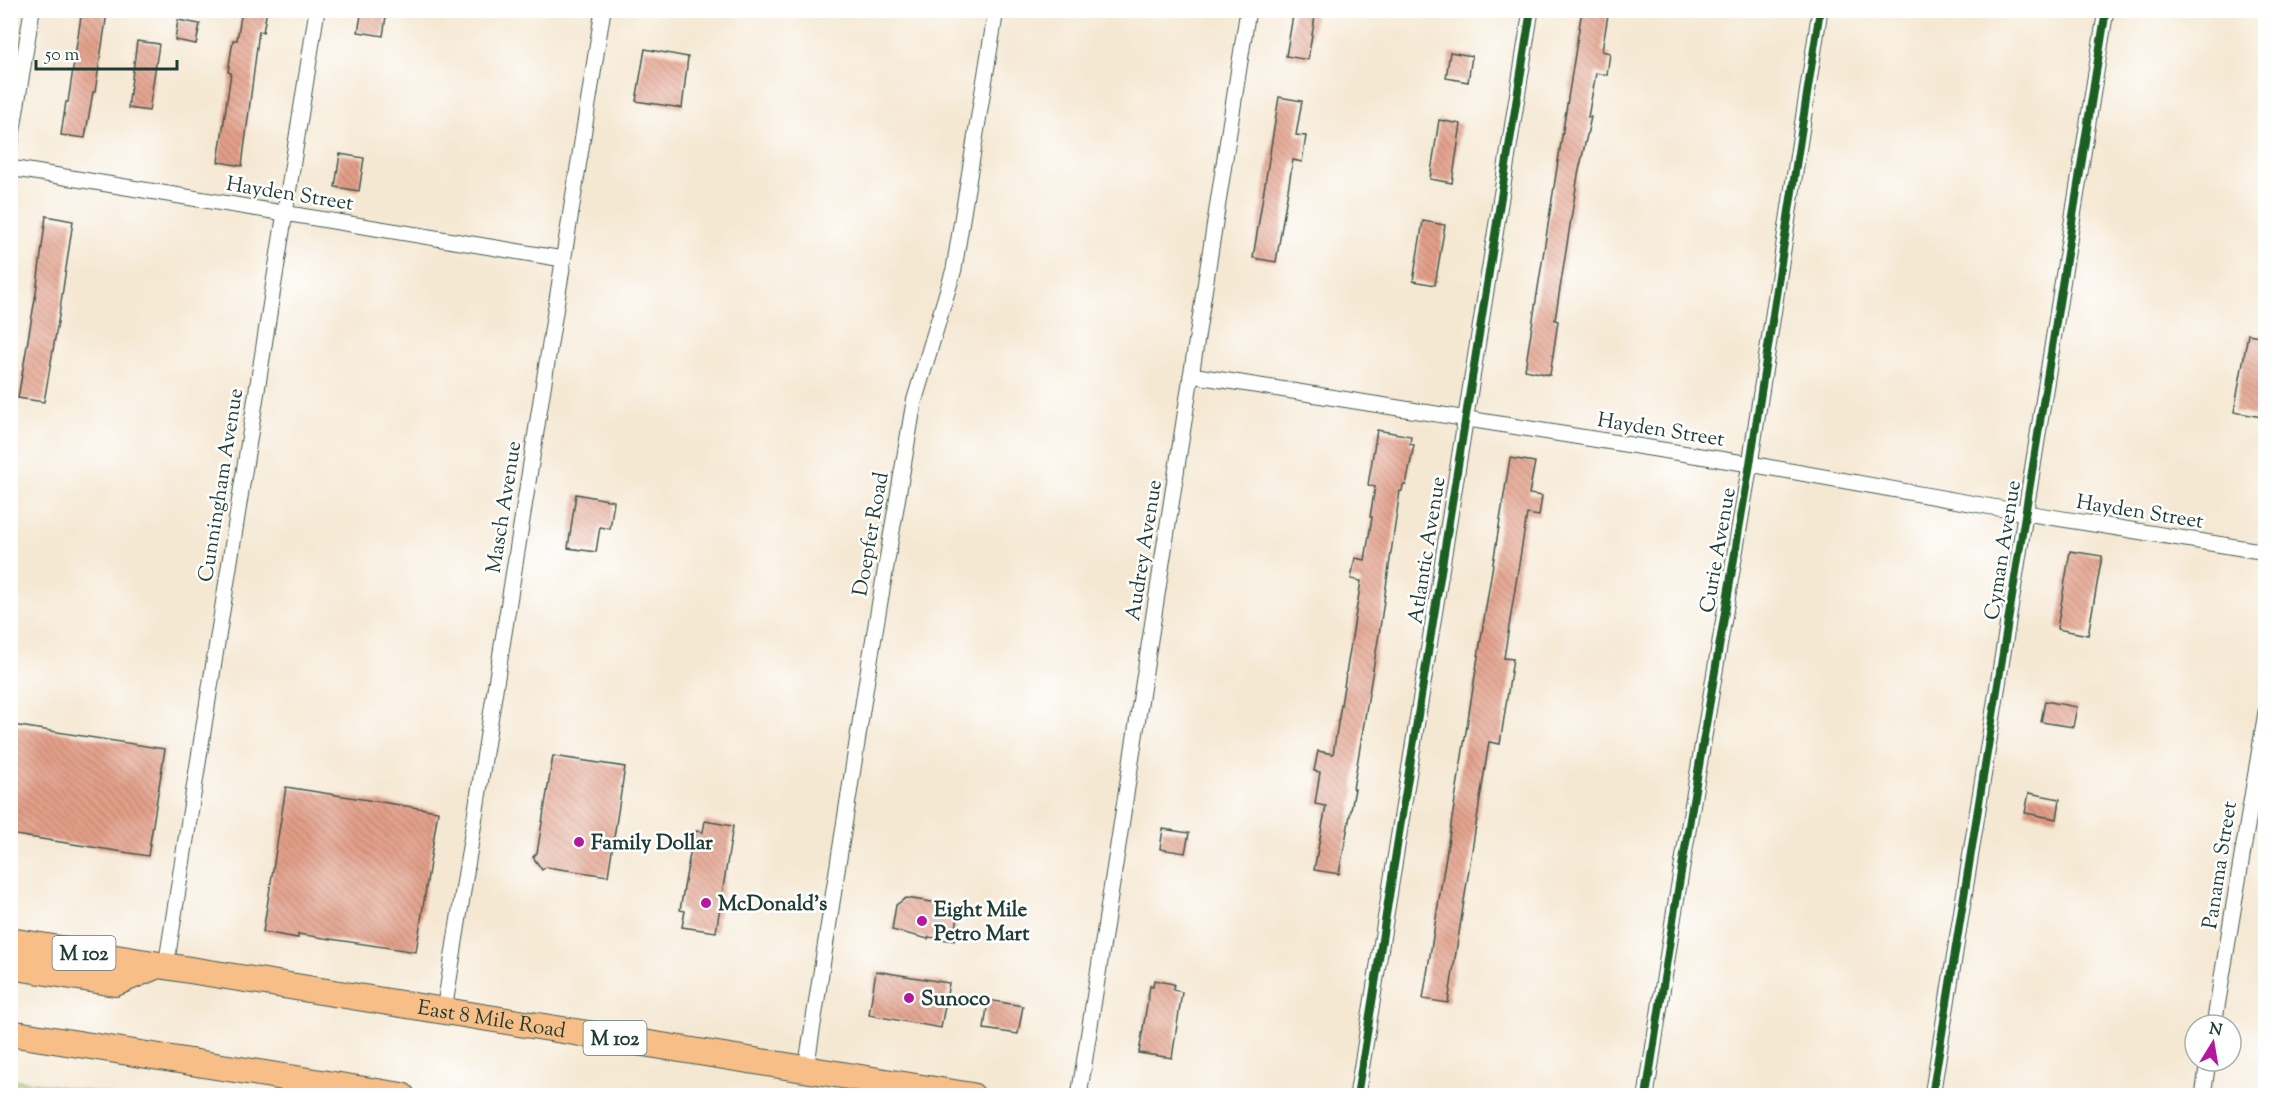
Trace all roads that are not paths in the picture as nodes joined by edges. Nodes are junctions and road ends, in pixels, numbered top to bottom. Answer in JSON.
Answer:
{"nodes":[{"id":1,"x":32,"y":10,"type":"edge"},
{"id":2,"x":316,"y":10,"type":"edge"},
{"id":3,"x":603,"y":10,"type":"edge"},
{"id":4,"x":996,"y":10,"type":"edge"},
{"id":5,"x":1248,"y":10,"type":"edge"},
{"id":6,"x":1531,"y":10,"type":"edge"},
{"id":7,"x":1820,"y":10,"type":"edge"},
{"id":8,"x":2106,"y":10,"type":"edge"},
{"id":9,"x":10,"y":147,"type":"edge"},
{"id":10,"x":10,"y":168,"type":"edge"},
{"id":11,"x":284,"y":213,"type":"junction"},
{"id":12,"x":563,"y":259,"type":"junction"},
{"id":13,"x":1191,"y":375,"type":"junction"},
{"id":14,"x":1465,"y":419,"type":"junction"},
{"id":15,"x":1750,"y":464,"type":"junction"},
{"id":16,"x":2026,"y":513,"type":"junction"},
{"id":17,"x":2265,"y":552,"type":"edge"},
{"id":18,"x":2265,"y":712,"type":"edge"},
{"id":19,"x":10,"y":941,"type":"edge"},
{"id":20,"x":162,"y":965,"type":"junction"},
{"id":21,"x":10,"y":966,"type":"edge"},
{"id":22,"x":444,"y":1011,"type":"junction"},
{"id":23,"x":2216,"y":1013,"type":"edge"},
{"id":24,"x":10,"y":1033,"type":"edge"},
{"id":25,"x":806,"y":1069,"type":"junction"},
{"id":26,"x":2206,"y":1073,"type":"edge"},
{"id":27,"x":880,"y":1088,"type":"edge"},
{"id":28,"x":402,"y":1095,"type":"edge"},
{"id":29,"x":972,"y":1095,"type":"edge"},
{"id":30,"x":1079,"y":1095,"type":"edge"},
{"id":31,"x":1357,"y":1095,"type":"edge"},
{"id":32,"x":1646,"y":1095,"type":"edge"},
{"id":33,"x":1932,"y":1095,"type":"edge"},
{"id":34,"x":2202,"y":1095,"type":"edge"}],
"edges":[{"from":1,"to":9,"type":"street"},
{"from":2,"to":11,"type":"street","name":"Cunningham Avenue"},
{"from":3,"to":12,"type":"street","name":"Masch Avenue"},
{"from":4,"to":25,"type":"street","name":"Doepfer Road"},
{"from":5,"to":13,"type":"street","name":"Audrey Avenue"},
{"from":6,"to":14,"type":"street","name":"Atlantic Avenue"},
{"from":7,"to":15,"type":"street","name":"Curie Avenue"},
{"from":8,"to":16,"type":"street","name":"Cyman Avenue"},
{"from":10,"to":11,"type":"street","name":"Hayden Street"},
{"from":11,"to":12,"type":"street","name":"Hayden Street"},
{"from":11,"to":20,"type":"street","name":"Cunningham Avenue"},
{"from":12,"to":22,"type":"street","name":"Masch Avenue"},
{"from":13,"to":14,"type":"street","name":"Hayden Street"},
{"from":13,"to":30,"type":"street","name":"Audrey Avenue"},
{"from":14,"to":15,"type":"street","name":"Hayden Street"},
{"from":14,"to":31,"type":"street","name":"Atlantic Avenue"},
{"from":15,"to":16,"type":"street","name":"Hayden Street"},
{"from":15,"to":32,"type":"street","name":"Curie Avenue"},
{"from":16,"to":17,"type":"street","name":"Hayden Street"},
{"from":16,"to":33,"type":"street","name":"Cyman Avenue"},
{"from":18,"to":23,"type":"street","name":"Panama Street"},
{"from":19,"to":20,"type":"highway","name":"East 8 Mile Road","number":"M 102"},
{"from":20,"to":21,"type":"highway"},
{"from":20,"to":22,"type":"highway","name":"East 8 Mile Road","number":"M 102"},
{"from":22,"to":25,"type":"highway","name":"East 8 Mile Road","number":"M 102"},
{"from":24,"to":28,"type":"highway"},
{"from":25,"to":27,"type":"highway","name":"East 8 Mile Road","number":"M 102"},
{"from":26,"to":34,"type":"street"},
{"from":27,"to":29,"type":"highway","name":"East 8 Mile Road","number":"M 102"}]}
